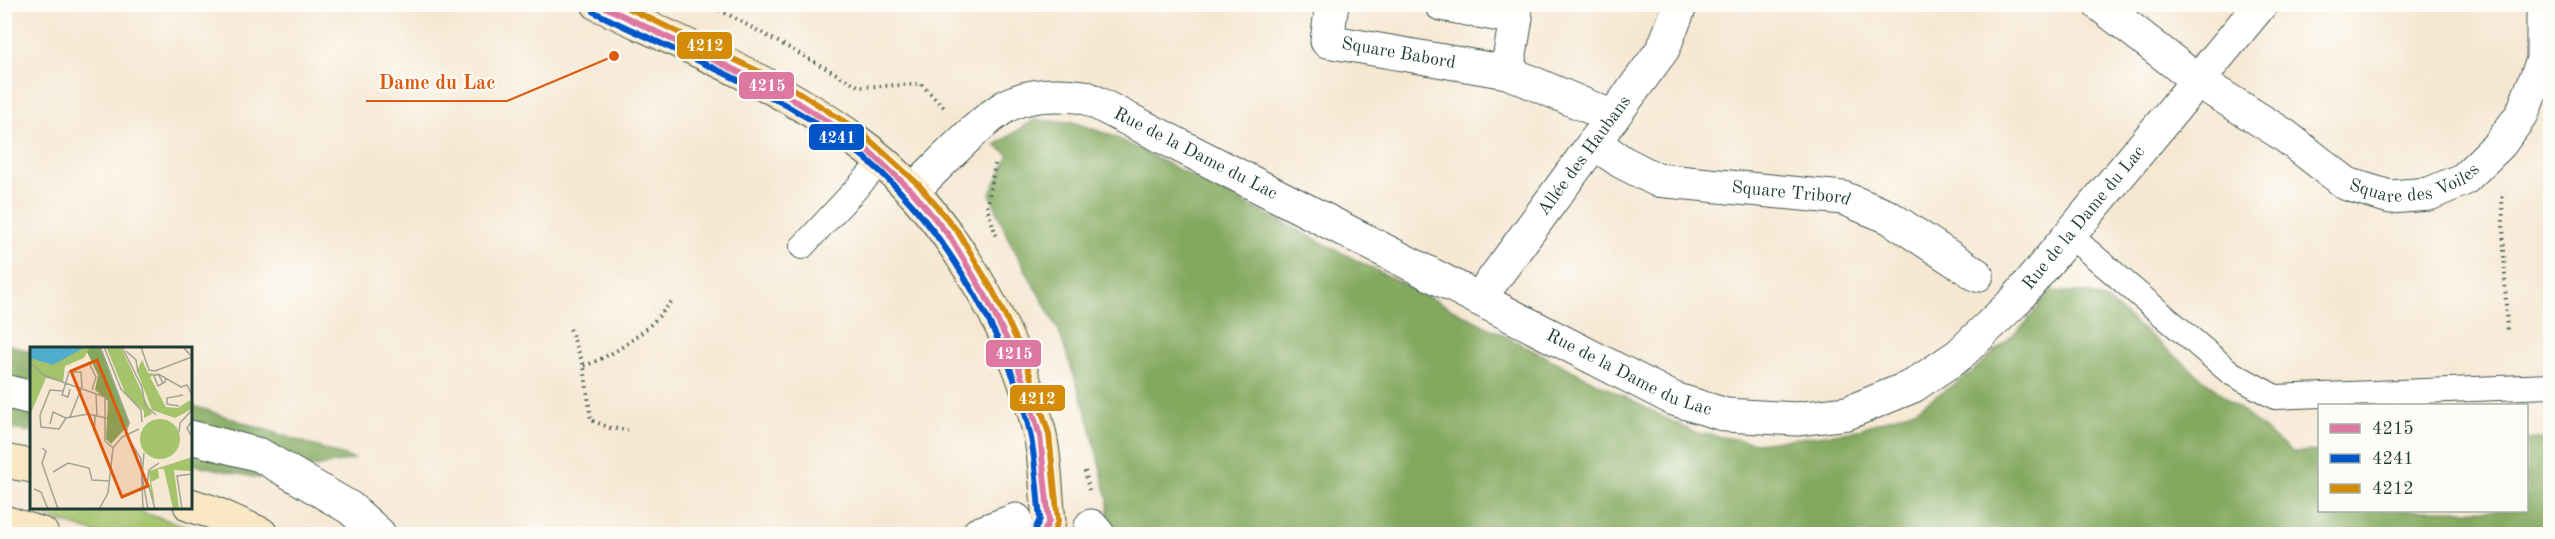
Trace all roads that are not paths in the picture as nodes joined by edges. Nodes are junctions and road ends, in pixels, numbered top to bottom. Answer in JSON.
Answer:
{"nodes":[{"id":1,"x":598,"y":4,"type":"edge"},
{"id":2,"x":1332,"y":4,"type":"edge"},
{"id":3,"x":1441,"y":4,"type":"edge"},
{"id":4,"x":1681,"y":4,"type":"edge"},
{"id":5,"x":2099,"y":4,"type":"edge"},
{"id":6,"x":2261,"y":4,"type":"edge"},
{"id":7,"x":2543,"y":4,"type":"edge"},
{"id":8,"x":1507,"y":72,"type":"junction"},
{"id":9,"x":2198,"y":81,"type":"junction"},
{"id":10,"x":1613,"y":117,"type":"junction"},
{"id":11,"x":1594,"y":143,"type":"junction"},
{"id":12,"x":881,"y":162,"type":"junction"},
{"id":13,"x":912,"y":191,"type":"junction"},
{"id":14,"x":2068,"y":234,"type":"junction"},
{"id":15,"x":802,"y":247,"type":"dead end"},
{"id":16,"x":1977,"y":275,"type":"dead end"},
{"id":17,"x":1479,"y":299,"type":"junction"},
{"id":18,"x":2550,"y":386,"type":"edge"},
{"id":19,"x":4,"y":391,"type":"edge"},
{"id":20,"x":30,"y":398,"type":"edge"},
{"id":21,"x":192,"y":437,"type":"edge"},
{"id":22,"x":4,"y":461,"type":"edge"},
{"id":23,"x":30,"y":466,"type":"edge"},
{"id":24,"x":192,"y":506,"type":"edge"},
{"id":25,"x":4,"y":522,"type":"edge"},
{"id":26,"x":1039,"y":528,"type":"edge"},
{"id":27,"x":42,"y":534,"type":"edge"},
{"id":28,"x":261,"y":534,"type":"edge"},
{"id":29,"x":379,"y":534,"type":"edge"},
{"id":30,"x":978,"y":534,"type":"edge"}],
"edges":[{"from":1,"to":12,"type":"street"},
{"from":2,"to":8,"type":"street","name":"Square Babord"},
{"from":3,"to":8,"type":"street"},
{"from":4,"to":10,"type":"street","name":"Allée des Haubans"},
{"from":5,"to":9,"type":"street","name":"Square des Voiles"},
{"from":6,"to":9,"type":"street","name":"Rue de la Dame du Lac"},
{"from":7,"to":9,"type":"street","name":"Square des Voiles"},
{"from":8,"to":10,"type":"street","name":"Square Babord"},
{"from":9,"to":14,"type":"street","name":"Rue de la Dame du Lac"},
{"from":10,"to":11,"type":"street","name":"Allée des Haubans"},
{"from":11,"to":16,"type":"street","name":"Square Tribord"},
{"from":11,"to":17,"type":"street","name":"Allée des Haubans"},
{"from":12,"to":13,"type":"street"},
{"from":12,"to":15,"type":"lane"},
{"from":13,"to":17,"type":"street","name":"Rue de la Dame du Lac"},
{"from":13,"to":26,"type":"street"},
{"from":14,"to":17,"type":"street","name":"Rue de la Dame du Lac"},
{"from":14,"to":18,"type":"lane"},
{"from":19,"to":20,"type":"street"},
{"from":21,"to":29,"type":"street"},
{"from":22,"to":23,"type":"street"},
{"from":24,"to":28,"type":"street"},
{"from":25,"to":27,"type":"street"},
{"from":26,"to":30,"type":"street"}]}
